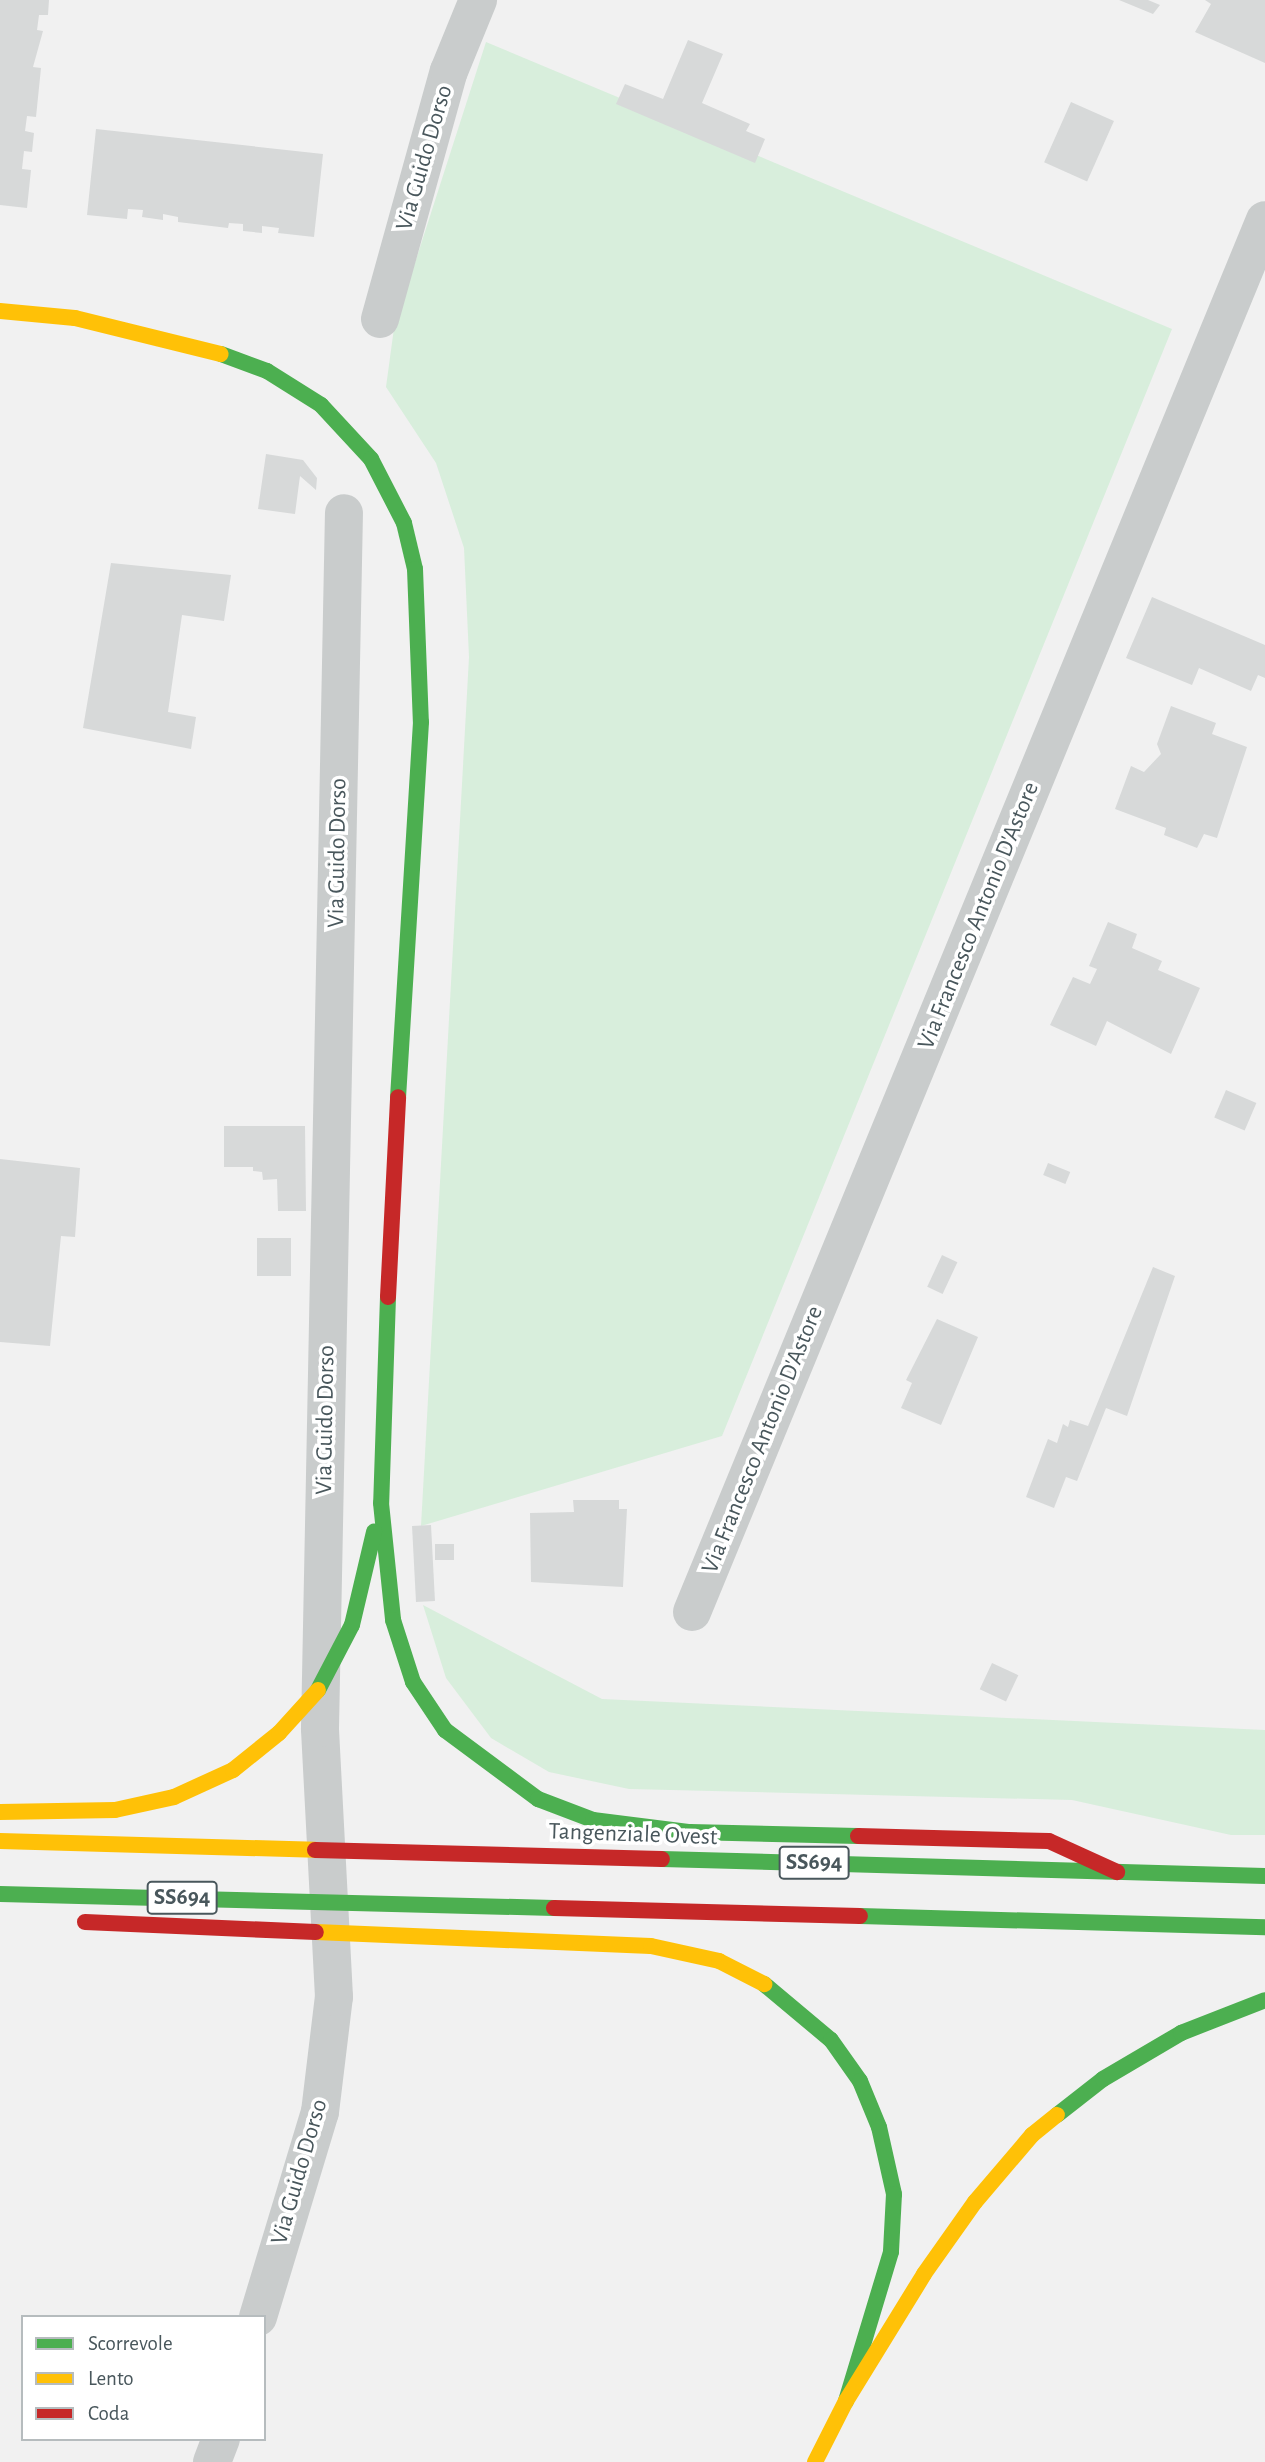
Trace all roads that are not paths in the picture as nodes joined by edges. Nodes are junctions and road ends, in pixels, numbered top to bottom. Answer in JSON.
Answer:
{"nodes":[{"id":1,"x":478,"y":0,"type":"edge"},
{"id":2,"x":1265,"y":220,"type":"edge"},
{"id":3,"x":0,"y":311,"type":"edge"},
{"id":4,"x":380,"y":319,"type":"dead end"},
{"id":5,"x":344,"y":513,"type":"dead end"},
{"id":6,"x":381,"y":1503,"type":"junction"},
{"id":7,"x":692,"y":1612,"type":"dead end"},
{"id":8,"x":0,"y":1812,"type":"edge"},
{"id":9,"x":0,"y":1841,"type":"edge"},
{"id":10,"x":1117,"y":1872,"type":"junction"},
{"id":11,"x":1265,"y":1876,"type":"edge"},
{"id":12,"x":0,"y":1894,"type":"edge"},
{"id":13,"x":32,"y":1895,"type":"junction"},
{"id":14,"x":1265,"y":1927,"type":"edge"},
{"id":15,"x":1265,"y":2000,"type":"edge"},
{"id":16,"x":259,"y":2315,"type":"edge"},
{"id":17,"x":846,"y":2400,"type":"junction"},
{"id":18,"x":220,"y":2441,"type":"edge"},
{"id":19,"x":212,"y":2462,"type":"edge"},
{"id":20,"x":815,"y":2462,"type":"edge"}],
"edges":[{"from":1,"to":4,"type":"street","name":"Via Guido Dorso"},
{"from":2,"to":7,"type":"street","name":"Via Francesco Antonio D'Astore"},
{"from":3,"to":6,"type":"highway"},
{"from":5,"to":16,"type":"street","name":"Via Guido Dorso"},
{"from":6,"to":8,"type":"highway"},
{"from":6,"to":10,"type":"highway"},
{"from":9,"to":10,"type":"highway","name":"Tangenziale Ovest","number":"SS694"},
{"from":10,"to":11,"type":"highway","name":"Tangenziale Ovest","number":"SS694"},
{"from":12,"to":13,"type":"highway","number":"SS694"},
{"from":13,"to":14,"type":"highway","number":"SS694"},
{"from":13,"to":17,"type":"highway"},
{"from":15,"to":17,"type":"highway"},
{"from":17,"to":20,"type":"highway"},
{"from":18,"to":19,"type":"street"}]}
